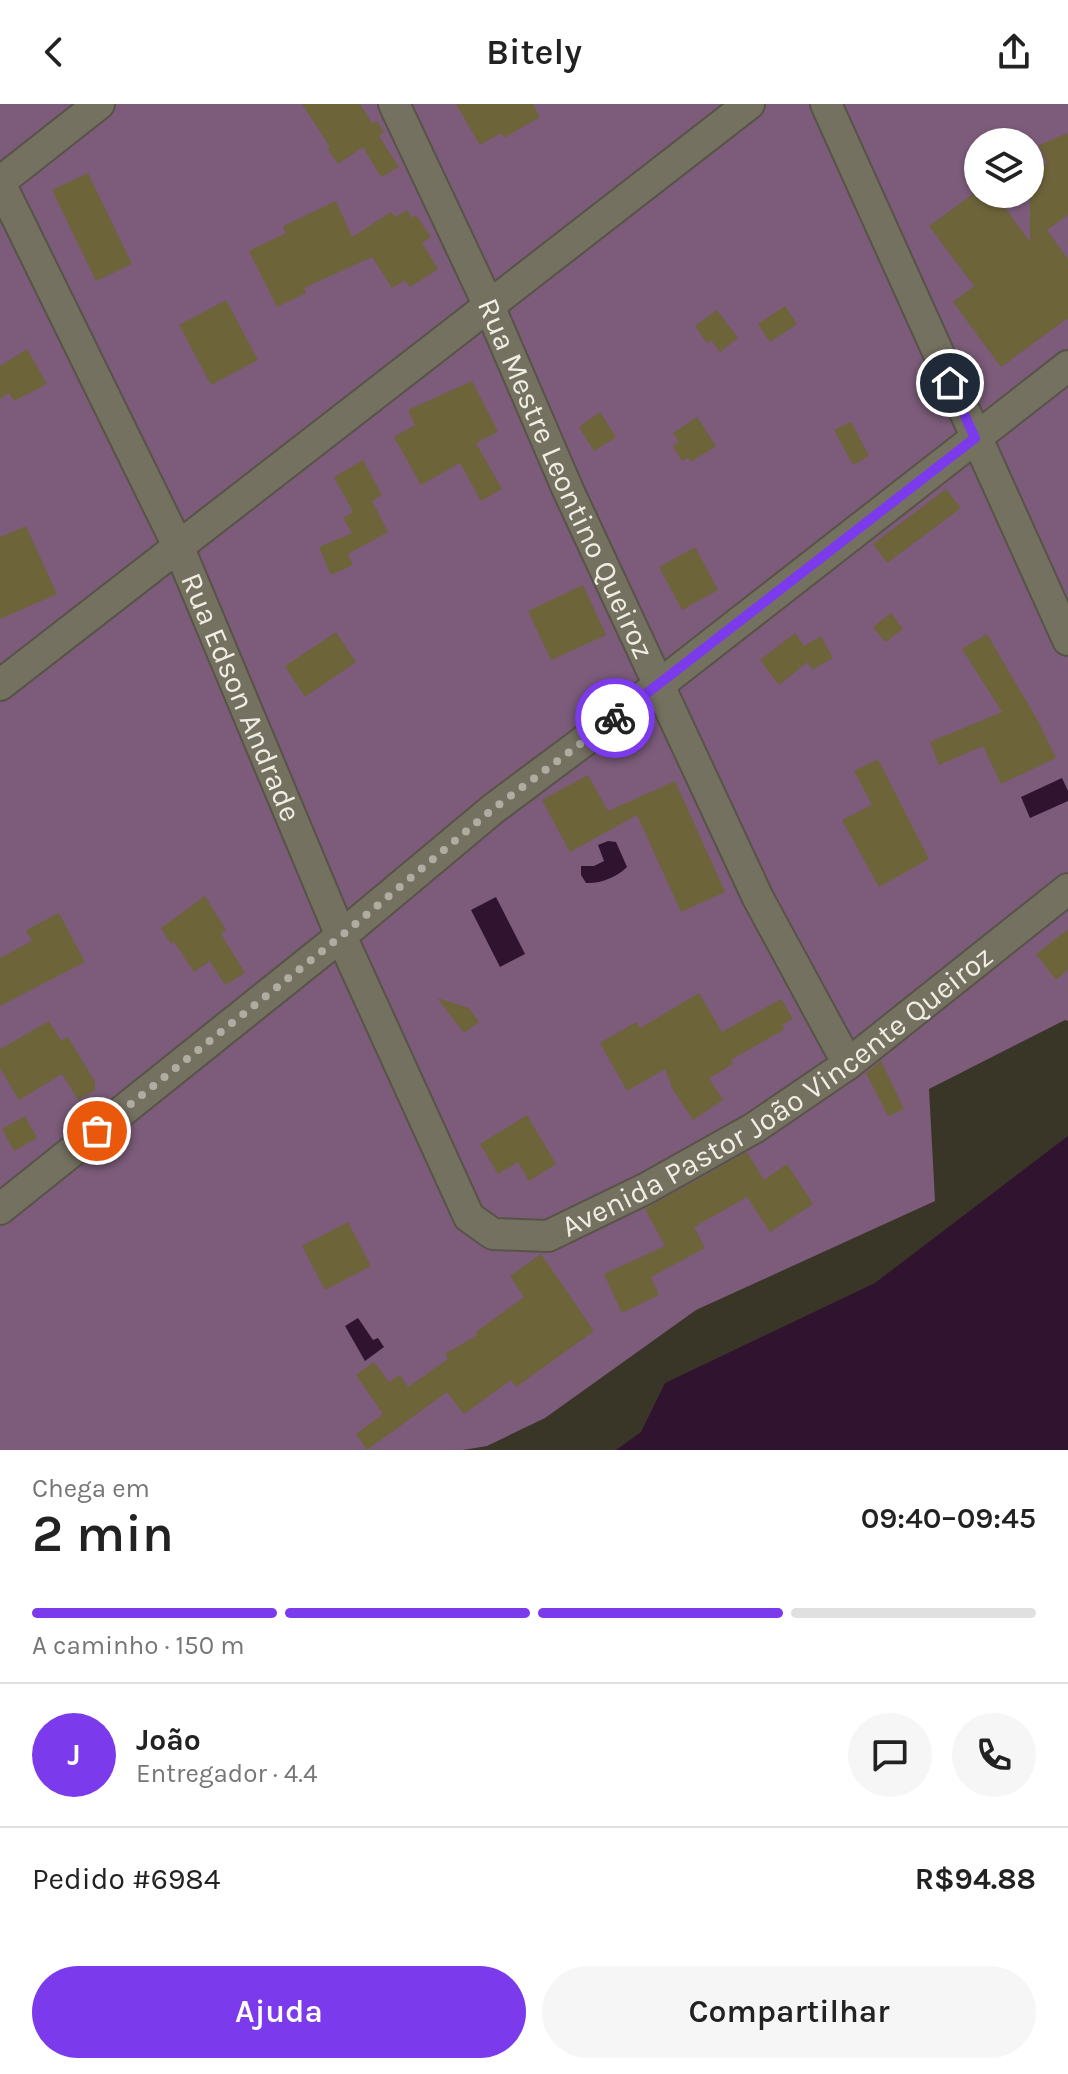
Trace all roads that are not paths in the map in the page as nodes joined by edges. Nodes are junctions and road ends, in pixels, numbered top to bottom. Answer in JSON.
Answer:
{"nodes":[{"id":1,"x":99,"y":104,"type":"edge"},
{"id":2,"x":394,"y":104,"type":"edge"},
{"id":3,"x":749,"y":104,"type":"edge"},
{"id":4,"x":826,"y":104,"type":"edge"},
{"id":5,"x":0,"y":182,"type":"edge"},
{"id":6,"x":489,"y":306,"type":"junction"},
{"id":7,"x":1068,"y":366,"type":"edge"},
{"id":8,"x":975,"y":438,"type":"junction"},
{"id":9,"x":178,"y":546,"type":"junction"},
{"id":10,"x":1068,"y":640,"type":"edge"},
{"id":11,"x":0,"y":685,"type":"edge"},
{"id":12,"x":659,"y":685,"type":"junction"},
{"id":13,"x":1068,"y":889,"type":"edge"},
{"id":14,"x":341,"y":936,"type":"junction"},
{"id":15,"x":848,"y":1064,"type":"junction"},
{"id":16,"x":0,"y":1209,"type":"edge"},
{"id":17,"x":469,"y":1217,"type":"joint"}],
"edges":[{"from":1,"to":5,"type":"street"},
{"from":2,"to":6,"type":"street","name":"Rua Mestre Leontino Queiroz"},
{"from":3,"to":6,"type":"street"},
{"from":4,"to":8,"type":"street"},
{"from":5,"to":9,"type":"street","name":"Rua Edson Andrade"},
{"from":6,"to":9,"type":"street"},
{"from":6,"to":12,"type":"street","name":"Rua Mestre Leontino Queiroz"},
{"from":7,"to":8,"type":"street"},
{"from":8,"to":10,"type":"street"},
{"from":8,"to":12,"type":"street"},
{"from":9,"to":11,"type":"street"},
{"from":9,"to":14,"type":"street","name":"Rua Edson Andrade"},
{"from":12,"to":14,"type":"street"},
{"from":12,"to":15,"type":"street","name":"Rua Mestre Leontino Queiroz"},
{"from":13,"to":15,"type":"street","name":"Avenida Pastor João Vincente Queiroz"},
{"from":14,"to":16,"type":"street"},
{"from":14,"to":17,"type":"street","name":"Rua Edson Andrade"},
{"from":15,"to":17,"type":"street","name":"Avenida Pastor João Vincente Queiroz"}]}
